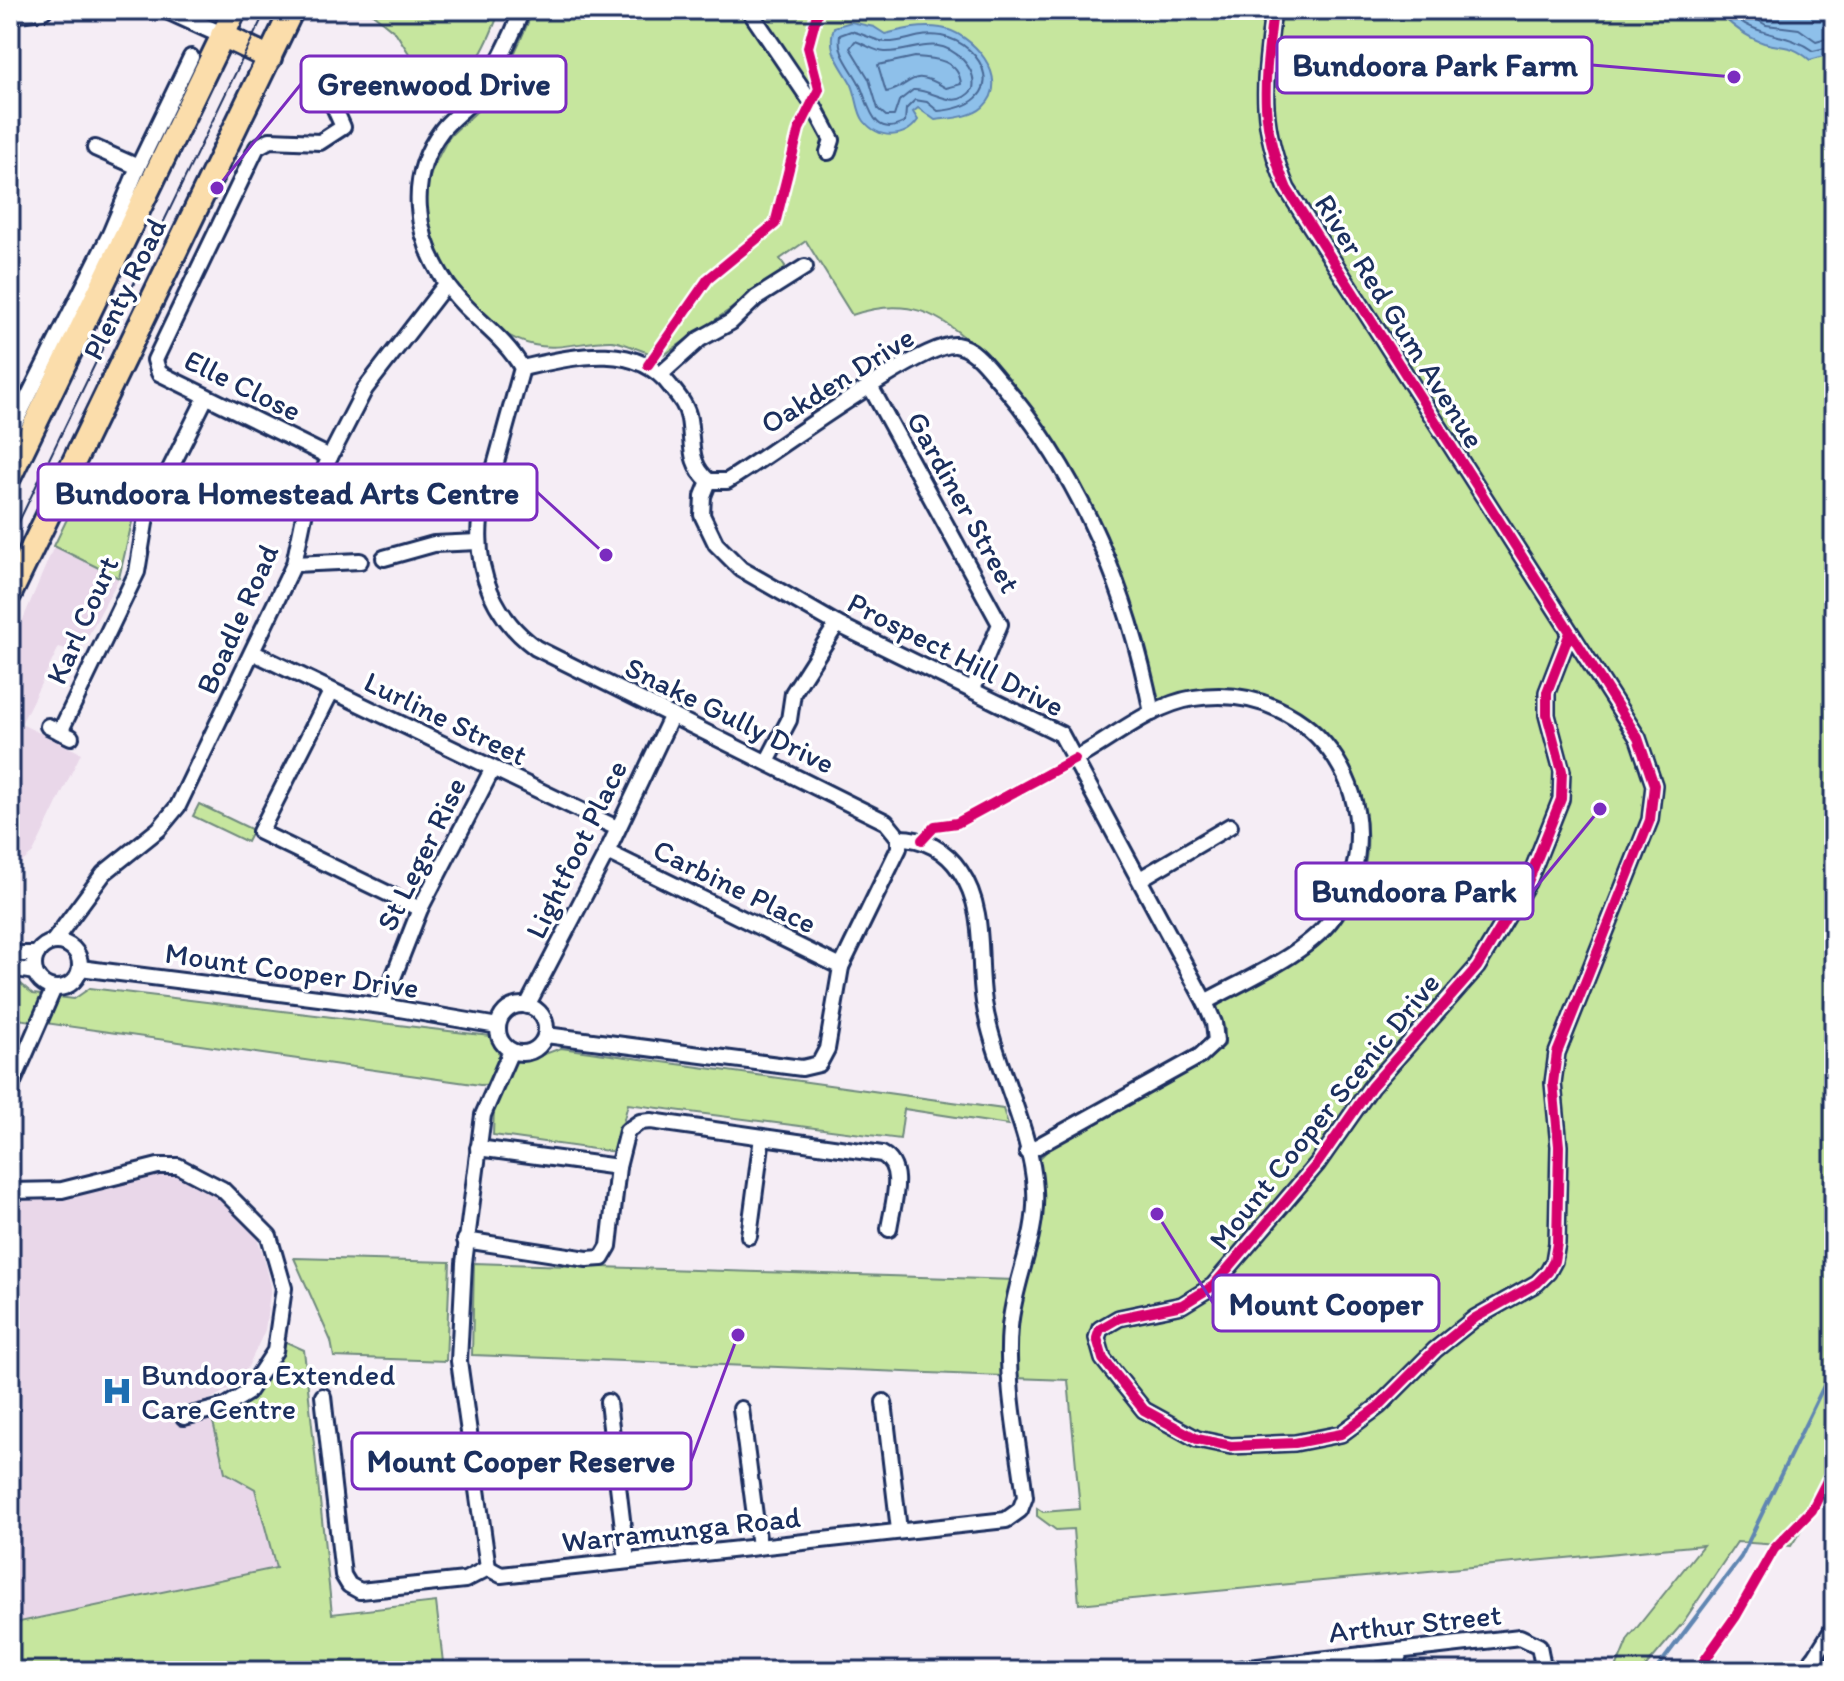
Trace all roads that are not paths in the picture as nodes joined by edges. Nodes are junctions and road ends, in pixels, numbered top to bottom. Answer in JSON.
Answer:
{"nodes":[{"id":1,"x":43,"y":10,"type":"edge"},
{"id":2,"x":167,"y":10,"type":"edge"},
{"id":3,"x":235,"y":10,"type":"edge"},
{"id":4,"x":292,"y":10,"type":"edge"},
{"id":5,"x":522,"y":10,"type":"edge"},
{"id":6,"x":749,"y":10,"type":"edge"},
{"id":7,"x":1273,"y":10,"type":"edge"},
{"id":8,"x":10,"y":14,"type":"edge"},
{"id":9,"x":222,"y":35,"type":"junction"},
{"id":10,"x":191,"y":57,"type":"dead end"},
{"id":11,"x":270,"y":58,"type":"junction"},
{"id":12,"x":194,"y":94,"type":"junction"},
{"id":13,"x":169,"y":103,"type":"junction"},
{"id":14,"x":334,"y":107,"type":"dead end"},
{"id":15,"x":95,"y":148,"type":"dead end"},
{"id":16,"x":828,"y":152,"type":"dead end"},
{"id":17,"x":138,"y":167,"type":"junction"},
{"id":18,"x":805,"y":267,"type":"dead end"},
{"id":19,"x":446,"y":284,"type":"junction"},
{"id":20,"x":522,"y":368,"type":"junction"},
{"id":21,"x":661,"y":374,"type":"junction"},
{"id":22,"x":870,"y":386,"type":"junction"},
{"id":23,"x":206,"y":397,"type":"junction"},
{"id":24,"x":10,"y":433,"type":"edge"},
{"id":25,"x":330,"y":457,"type":"junction"},
{"id":26,"x":10,"y":476,"type":"edge"},
{"id":27,"x":709,"y":481,"type":"junction"},
{"id":28,"x":478,"y":542,"type":"junction"},
{"id":29,"x":384,"y":558,"type":"dead end"},
{"id":30,"x":360,"y":561,"type":"dead end"},
{"id":31,"x":294,"y":564,"type":"junction"},
{"id":32,"x":10,"y":594,"type":"edge"},
{"id":33,"x":837,"y":624,"type":"junction"},
{"id":34,"x":1569,"y":635,"type":"junction"},
{"id":35,"x":254,"y":653,"type":"junction"},
{"id":36,"x":973,"y":689,"type":"junction"},
{"id":37,"x":331,"y":692,"type":"junction"},
{"id":38,"x":1152,"y":713,"type":"junction"},
{"id":39,"x":672,"y":715,"type":"junction"},
{"id":40,"x":60,"y":732,"type":"dead end"},
{"id":41,"x":1075,"y":759,"type":"junction"},
{"id":42,"x":767,"y":762,"type":"junction"},
{"id":43,"x":492,"y":770,"type":"junction"},
{"id":44,"x":1230,"y":826,"type":"dead end"},
{"id":45,"x":617,"y":828,"type":"junction"},
{"id":46,"x":899,"y":838,"type":"junction"},
{"id":47,"x":607,"y":852,"type":"junction"},
{"id":48,"x":1140,"y":879,"type":"junction"},
{"id":49,"x":420,"y":909,"type":"junction"},
{"id":50,"x":74,"y":915,"type":"junction"},
{"id":51,"x":53,"y":942,"type":"junction"},
{"id":52,"x":72,"y":948,"type":"junction"},
{"id":53,"x":10,"y":954,"type":"edge"},
{"id":54,"x":37,"y":954,"type":"junction"},
{"id":55,"x":841,"y":967,"type":"junction"},
{"id":56,"x":10,"y":968,"type":"edge"},
{"id":57,"x":80,"y":968,"type":"junction"},
{"id":58,"x":35,"y":972,"type":"junction"},
{"id":59,"x":54,"y":988,"type":"junction"},
{"id":60,"x":1205,"y":1002,"type":"junction"},
{"id":61,"x":382,"y":1006,"type":"junction"},
{"id":62,"x":527,"y":1006,"type":"junction"},
{"id":63,"x":498,"y":1026,"type":"junction"},
{"id":64,"x":546,"y":1035,"type":"junction"},
{"id":65,"x":511,"y":1051,"type":"junction"},
{"id":66,"x":10,"y":1089,"type":"edge"},
{"id":67,"x":762,"y":1137,"type":"junction"},
{"id":68,"x":478,"y":1148,"type":"junction"},
{"id":69,"x":1027,"y":1152,"type":"junction"},
{"id":70,"x":618,"y":1167,"type":"junction"},
{"id":71,"x":10,"y":1191,"type":"edge"},
{"id":72,"x":889,"y":1229,"type":"dead end"},
{"id":73,"x":749,"y":1236,"type":"dead end"},
{"id":74,"x":465,"y":1240,"type":"junction"},
{"id":75,"x":323,"y":1396,"type":"dead end"},
{"id":76,"x":608,"y":1402,"type":"dead end"},
{"id":77,"x":884,"y":1402,"type":"dead end"},
{"id":78,"x":741,"y":1409,"type":"dead end"},
{"id":79,"x":184,"y":1417,"type":"dead end"},
{"id":80,"x":1020,"y":1510,"type":"joint"},
{"id":81,"x":899,"y":1530,"type":"junction"},
{"id":82,"x":759,"y":1546,"type":"junction"},
{"id":83,"x":627,"y":1561,"type":"junction"},
{"id":84,"x":488,"y":1568,"type":"junction"},
{"id":85,"x":1834,"y":1627,"type":"edge"},
{"id":86,"x":1400,"y":1651,"type":"junction"},
{"id":87,"x":1362,"y":1655,"type":"junction"},
{"id":88,"x":1810,"y":1665,"type":"edge"},
{"id":89,"x":1222,"y":1671,"type":"edge"},
{"id":90,"x":1376,"y":1671,"type":"edge"},
{"id":91,"x":1394,"y":1671,"type":"edge"},
{"id":92,"x":1544,"y":1671,"type":"edge"},
{"id":93,"x":1832,"y":1671,"type":"edge"}],
"edges":[{"from":1,"to":8,"type":"street"},
{"from":2,"to":9,"type":"street"},
{"from":3,"to":9,"type":"highway","name":"Plenty Road"},
{"from":4,"to":11,"type":"highway","name":"Plenty Road"},
{"from":5,"to":19,"type":"street"},
{"from":6,"to":16,"type":"street"},
{"from":7,"to":34,"type":"street","name":"River Red Gum Avenue"},
{"from":9,"to":11,"type":"highway"},
{"from":9,"to":12,"type":"highway","name":"Plenty Road"},
{"from":10,"to":13,"type":"street"},
{"from":11,"to":32,"type":"highway","name":"Plenty Road"},
{"from":12,"to":13,"type":"street"},
{"from":12,"to":26,"type":"highway","name":"Plenty Road"},
{"from":13,"to":17,"type":"street"},
{"from":14,"to":23,"type":"street","name":"Elle Close"},
{"from":15,"to":17,"type":"street"},
{"from":17,"to":24,"type":"street"},
{"from":18,"to":21,"type":"street"},
{"from":19,"to":20,"type":"street"},
{"from":19,"to":25,"type":"street","name":"Boadle Road"},
{"from":20,"to":21,"type":"street"},
{"from":20,"to":28,"type":"street","name":"Snake Gully Drive"},
{"from":21,"to":27,"type":"street"},
{"from":22,"to":27,"type":"street","name":"Oakden Drive"},
{"from":22,"to":36,"type":"street","name":"Gardiner Street"},
{"from":22,"to":38,"type":"street","name":"Oakden Drive"},
{"from":23,"to":25,"type":"street","name":"Elle Close"},
{"from":23,"to":40,"type":"street","name":"Karl Court"},
{"from":25,"to":31,"type":"street","name":"Boadle Road"},
{"from":27,"to":33,"type":"street","name":"Prospect Hill Drive"},
{"from":28,"to":29,"type":"street"},
{"from":28,"to":39,"type":"street","name":"Snake Gully Drive"},
{"from":30,"to":31,"type":"street"},
{"from":31,"to":35,"type":"street","name":"Boadle Road"},
{"from":33,"to":36,"type":"street","name":"Prospect Hill Drive"},
{"from":33,"to":42,"type":"street"},
{"from":34,"to":34,"type":"street","name":"Mount Cooper Scenic Drive"},
{"from":35,"to":37,"type":"street","name":"Lurline Street"},
{"from":35,"to":50,"type":"street","name":"Boadle Road"},
{"from":36,"to":41,"type":"street","name":"Prospect Hill Drive"},
{"from":37,"to":43,"type":"street","name":"Lurline Street"},
{"from":37,"to":49,"type":"street"},
{"from":38,"to":41,"type":"street"},
{"from":38,"to":60,"type":"street"},
{"from":39,"to":42,"type":"street","name":"Snake Gully Drive"},
{"from":39,"to":45,"type":"street","name":"Lightfoot Place"},
{"from":41,"to":48,"type":"street","name":"Prospect Hill Drive"},
{"from":42,"to":46,"type":"street","name":"Snake Gully Drive"},
{"from":43,"to":45,"type":"street","name":"Lurline Street"},
{"from":43,"to":49,"type":"street","name":"St Leger Rise"},
{"from":44,"to":48,"type":"street"},
{"from":45,"to":47,"type":"street","name":"Lightfoot Place"},
{"from":46,"to":55,"type":"street"},
{"from":46,"to":69,"type":"street","name":"Snake Gully Drive"},
{"from":47,"to":55,"type":"street","name":"Carbine Place"},
{"from":47,"to":62,"type":"street","name":"Lightfoot Place"},
{"from":48,"to":60,"type":"street","name":"Prospect Hill Drive"},
{"from":49,"to":61,"type":"street","name":"St Leger Rise"},
{"from":50,"to":51,"type":"street","name":"Boadle Road"},
{"from":50,"to":52,"type":"street"},
{"from":51,"to":52,"type":"street"},
{"from":51,"to":54,"type":"street"},
{"from":52,"to":57,"type":"street"},
{"from":53,"to":54,"type":"street"},
{"from":54,"to":58,"type":"street"},
{"from":55,"to":64,"type":"street"},
{"from":56,"to":58,"type":"street"},
{"from":57,"to":59,"type":"street"},
{"from":57,"to":61,"type":"street","name":"Mount Cooper Drive"},
{"from":58,"to":59,"type":"street"},
{"from":59,"to":66,"type":"street"},
{"from":60,"to":69,"type":"street","name":"Prospect Hill Drive"},
{"from":61,"to":63,"type":"street","name":"Mount Cooper Drive"},
{"from":62,"to":63,"type":"street"},
{"from":62,"to":64,"type":"street"},
{"from":63,"to":65,"type":"street"},
{"from":64,"to":65,"type":"street"},
{"from":65,"to":68,"type":"street"},
{"from":67,"to":70,"type":"street"},
{"from":67,"to":72,"type":"street"},
{"from":67,"to":73,"type":"street"},
{"from":68,"to":70,"type":"street"},
{"from":68,"to":74,"type":"street"},
{"from":69,"to":80,"type":"street","name":"Snake Gully Drive"},
{"from":70,"to":74,"type":"street"},
{"from":71,"to":79,"type":"street"},
{"from":74,"to":84,"type":"street"},
{"from":75,"to":84,"type":"street","name":"Warramunga Road"},
{"from":76,"to":83,"type":"street"},
{"from":77,"to":81,"type":"street"},
{"from":78,"to":82,"type":"street"},
{"from":80,"to":81,"type":"street","name":"Warramunga Road"},
{"from":81,"to":82,"type":"street","name":"Warramunga Road"},
{"from":82,"to":83,"type":"street","name":"Warramunga Road"},
{"from":83,"to":84,"type":"street","name":"Warramunga Road"},
{"from":85,"to":88,"type":"street"},
{"from":86,"to":87,"type":"street","name":"Arthur Street"},
{"from":86,"to":91,"type":"street"},
{"from":86,"to":92,"type":"street","name":"Arthur Street"},
{"from":87,"to":89,"type":"street","name":"Arthur Street"},
{"from":87,"to":90,"type":"street"},
{"from":88,"to":93,"type":"street"}]}
